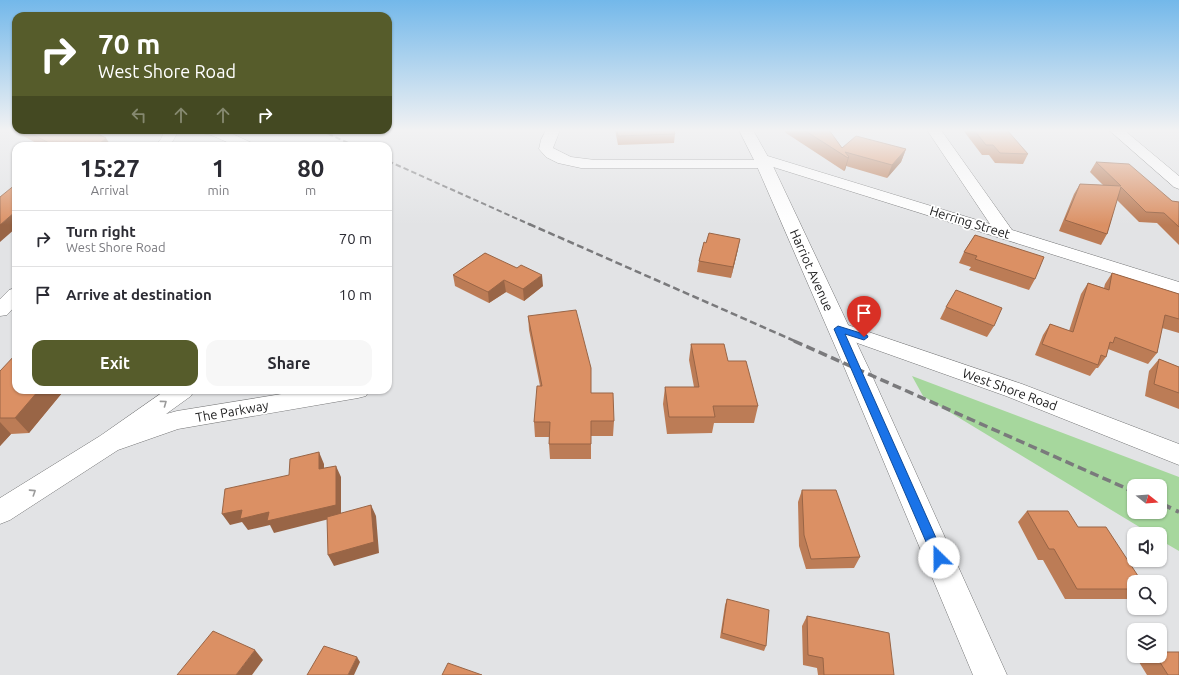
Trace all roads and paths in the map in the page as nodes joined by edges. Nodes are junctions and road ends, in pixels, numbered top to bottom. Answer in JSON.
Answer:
{"nodes":[{"id":1,"x":762,"y":161,"type":"edge"},
{"id":2,"x":566,"y":162,"type":"edge"},
{"id":3,"x":734,"y":162,"type":"edge"},
{"id":4,"x":764,"y":162,"type":"edge"},
{"id":5,"x":955,"y":162,"type":"edge"},
{"id":6,"x":1153,"y":162,"type":"edge"},
{"id":7,"x":1179,"y":184,"type":"edge"},
{"id":8,"x":1004,"y":233,"type":"junction"},
{"id":9,"x":1179,"y":288,"type":"edge"},
{"id":10,"x":12,"y":298,"type":"edge"},
{"id":11,"x":0,"y":310,"type":"edge"},
{"id":12,"x":838,"y":329,"type":"junction"},
{"id":13,"x":177,"y":394,"type":"edge"},
{"id":14,"x":334,"y":394,"type":"edge"},
{"id":15,"x":109,"y":443,"type":"junction"},
{"id":16,"x":1179,"y":455,"type":"edge"},
{"id":17,"x":0,"y":512,"type":"edge"},
{"id":18,"x":990,"y":675,"type":"edge"}],
"edges":[{"from":1,"to":12,"type":"street","name":"Harriot Avenue"},
{"from":2,"to":3,"type":"street","name":"Herring Street"},
{"from":4,"to":8,"type":"street","name":"Herring Street"},
{"from":5,"to":8,"type":"street"},
{"from":6,"to":7,"type":"street"},
{"from":8,"to":9,"type":"street","name":"Herring Street"},
{"from":10,"to":11,"type":"street"},
{"from":12,"to":16,"type":"street","name":"West Shore Road"},
{"from":12,"to":18,"type":"street","name":"Harriot Avenue"},
{"from":15,"to":13,"type":"street","name":"The Parkway","one_way":true},
{"from":14,"to":15,"type":"street","name":"The Parkway"},
{"from":17,"to":15,"type":"street","name":"The Parkway","one_way":true}]}
